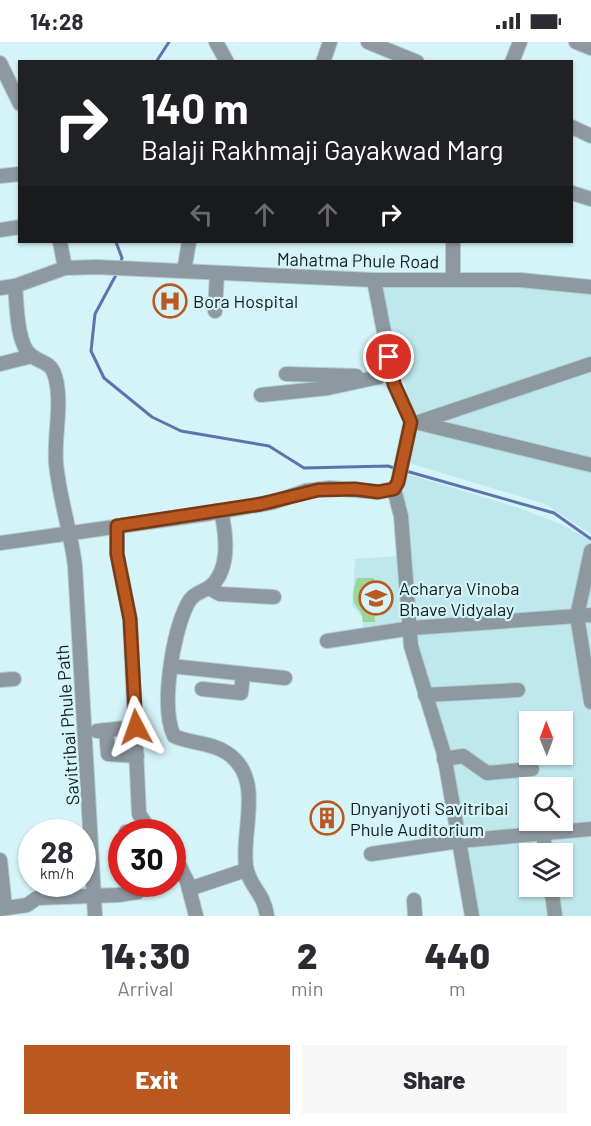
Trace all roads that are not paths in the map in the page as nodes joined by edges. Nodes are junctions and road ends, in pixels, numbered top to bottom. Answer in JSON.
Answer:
{"nodes":[{"id":1,"x":216,"y":42,"type":"edge"},
{"id":2,"x":330,"y":42,"type":"edge"},
{"id":3,"x":368,"y":42,"type":"edge"},
{"id":4,"x":520,"y":42,"type":"edge"},
{"id":5,"x":226,"y":60,"type":"edge"},
{"id":6,"x":324,"y":60,"type":"edge"},
{"id":7,"x":412,"y":60,"type":"edge"},
{"id":8,"x":513,"y":60,"type":"edge"},
{"id":9,"x":0,"y":63,"type":"edge"},
{"id":10,"x":5,"y":83,"type":"edge"},
{"id":11,"x":18,"y":101,"type":"edge"},
{"id":12,"x":573,"y":127,"type":"edge"},
{"id":13,"x":591,"y":136,"type":"edge"},
{"id":14,"x":18,"y":174,"type":"edge"},
{"id":15,"x":0,"y":176,"type":"edge"},
{"id":16,"x":573,"y":193,"type":"edge"},
{"id":17,"x":591,"y":199,"type":"edge"},
{"id":18,"x":18,"y":227,"type":"edge"},
{"id":19,"x":0,"y":230,"type":"edge"},
{"id":20,"x":60,"y":243,"type":"edge"},
{"id":21,"x":189,"y":243,"type":"edge"},
{"id":22,"x":453,"y":243,"type":"edge"},
{"id":23,"x":65,"y":268,"type":"junction"},
{"id":24,"x":184,"y":272,"type":"junction"},
{"id":25,"x":217,"y":273,"type":"junction"},
{"id":26,"x":374,"y":280,"type":"junction"},
{"id":27,"x":453,"y":280,"type":"junction"},
{"id":28,"x":15,"y":286,"type":"junction"},
{"id":29,"x":591,"y":287,"type":"edge"},
{"id":30,"x":0,"y":288,"type":"edge"},
{"id":31,"x":215,"y":311,"type":"dead end"},
{"id":32,"x":32,"y":356,"type":"junction"},
{"id":33,"x":0,"y":364,"type":"edge"},
{"id":34,"x":591,"y":364,"type":"edge"},
{"id":35,"x":286,"y":374,"type":"dead end"},
{"id":36,"x":386,"y":377,"type":"junction"},
{"id":37,"x":261,"y":395,"type":"dead end"},
{"id":38,"x":415,"y":422,"type":"junction"},
{"id":39,"x":591,"y":465,"type":"edge"},
{"id":40,"x":396,"y":485,"type":"junction"},
{"id":41,"x":221,"y":511,"type":"junction"},
{"id":42,"x":117,"y":526,"type":"junction"},
{"id":43,"x":71,"y":533,"type":"junction"},
{"id":44,"x":0,"y":543,"type":"edge"},
{"id":45,"x":591,"y":551,"type":"edge"},
{"id":46,"x":209,"y":588,"type":"junction"},
{"id":47,"x":274,"y":597,"type":"dead end"},
{"id":48,"x":584,"y":615,"type":"edge"},
{"id":49,"x":412,"y":628,"type":"junction"},
{"id":50,"x":327,"y":640,"type":"dead end"},
{"id":51,"x":171,"y":666,"type":"junction"},
{"id":52,"x":243,"y":674,"type":"junction"},
{"id":53,"x":285,"y":678,"type":"dead end"},
{"id":54,"x":202,"y":689,"type":"dead end"},
{"id":55,"x":518,"y":690,"type":"dead end"},
{"id":56,"x":425,"y":695,"type":"junction"},
{"id":57,"x":591,"y":702,"type":"edge"},
{"id":58,"x":136,"y":727,"type":"junction"},
{"id":59,"x":106,"y":730,"type":"junction"},
{"id":60,"x":86,"y":732,"type":"junction"},
{"id":61,"x":137,"y":756,"type":"junction"},
{"id":62,"x":444,"y":759,"type":"junction"},
{"id":63,"x":532,"y":769,"type":"dead end"},
{"id":64,"x":87,"y":819,"type":"edge"},
{"id":65,"x":143,"y":819,"type":"edge"},
{"id":66,"x":591,"y":829,"type":"edge"},
{"id":67,"x":543,"y":834,"type":"junction"},
{"id":68,"x":459,"y":842,"type":"junction"},
{"id":69,"x":544,"y":843,"type":"edge"},
{"id":70,"x":371,"y":854,"type":"dead end"},
{"id":71,"x":0,"y":861,"type":"edge"},
{"id":72,"x":246,"y":870,"type":"junction"},
{"id":73,"x":186,"y":882,"type":"edge"},
{"id":74,"x":189,"y":889,"type":"junction"},
{"id":75,"x":57,"y":897,"type":"edge"},
{"id":76,"x":95,"y":897,"type":"edge"},
{"id":77,"x":552,"y":897,"type":"edge"},
{"id":78,"x":414,"y":900,"type":"dead end"},
{"id":79,"x":3,"y":908,"type":"edge"},
{"id":80,"x":95,"y":916,"type":"edge"},
{"id":81,"x":196,"y":916,"type":"edge"},
{"id":82,"x":267,"y":916,"type":"edge"},
{"id":83,"x":415,"y":916,"type":"edge"},
{"id":84,"x":472,"y":916,"type":"edge"},
{"id":85,"x":555,"y":916,"type":"edge"}],
"edges":[{"from":1,"to":5,"type":"street"},
{"from":2,"to":6,"type":"street"},
{"from":3,"to":7,"type":"street"},
{"from":4,"to":8,"type":"street"},
{"from":9,"to":10,"type":"street"},
{"from":10,"to":11,"type":"street"},
{"from":12,"to":13,"type":"street"},
{"from":14,"to":15,"type":"street"},
{"from":16,"to":17,"type":"street"},
{"from":18,"to":19,"type":"street"},
{"from":20,"to":23,"type":"street"},
{"from":21,"to":24,"type":"street"},
{"from":22,"to":27,"type":"street"},
{"from":23,"to":24,"type":"street","name":"Mahatma Phule Road"},
{"from":23,"to":28,"type":"street"},
{"from":24,"to":25,"type":"street","name":"Mahatma Phule Road"},
{"from":25,"to":26,"type":"street","name":"Mahatma Phule Road"},
{"from":25,"to":31,"type":"street"},
{"from":26,"to":27,"type":"street","name":"Mahatma Phule Road"},
{"from":26,"to":36,"type":"street"},
{"from":27,"to":29,"type":"street","name":"Mahatma Phule Road"},
{"from":28,"to":30,"type":"street"},
{"from":28,"to":32,"type":"street"},
{"from":32,"to":33,"type":"street"},
{"from":32,"to":43,"type":"street","name":"Savitribai Phule Path"},
{"from":34,"to":38,"type":"street"},
{"from":35,"to":36,"type":"street"},
{"from":36,"to":37,"type":"street"},
{"from":36,"to":38,"type":"street"},
{"from":38,"to":39,"type":"street"},
{"from":38,"to":40,"type":"street"},
{"from":40,"to":41,"type":"street"},
{"from":40,"to":49,"type":"street"},
{"from":41,"to":42,"type":"street"},
{"from":41,"to":46,"type":"street"},
{"from":42,"to":43,"type":"street"},
{"from":42,"to":58,"type":"street"},
{"from":43,"to":44,"type":"street"},
{"from":43,"to":60,"type":"street","name":"Savitribai Phule Path"},
{"from":45,"to":48,"type":"street"},
{"from":46,"to":47,"type":"street"},
{"from":46,"to":51,"type":"street"},
{"from":48,"to":49,"type":"street"},
{"from":48,"to":57,"type":"street"},
{"from":49,"to":50,"type":"street"},
{"from":49,"to":56,"type":"street"},
{"from":51,"to":52,"type":"street"},
{"from":51,"to":72,"type":"street"},
{"from":52,"to":53,"type":"street"},
{"from":52,"to":54,"type":"street"},
{"from":55,"to":56,"type":"street"},
{"from":56,"to":62,"type":"street"},
{"from":58,"to":59,"type":"street"},
{"from":58,"to":61,"type":"street"},
{"from":59,"to":60,"type":"street"},
{"from":59,"to":61,"type":"street"},
{"from":60,"to":64,"type":"street","name":"Savitribai Phule Path"},
{"from":61,"to":65,"type":"street"},
{"from":62,"to":63,"type":"street"},
{"from":62,"to":68,"type":"street"},
{"from":66,"to":67,"type":"street"},
{"from":67,"to":68,"type":"street"},
{"from":67,"to":69,"type":"street"},
{"from":68,"to":70,"type":"street"},
{"from":68,"to":84,"type":"street"},
{"from":71,"to":79,"type":"street"},
{"from":72,"to":74,"type":"street"},
{"from":72,"to":82,"type":"street"},
{"from":73,"to":74,"type":"street"},
{"from":74,"to":81,"type":"street"},
{"from":75,"to":79,"type":"street"},
{"from":76,"to":80,"type":"street","name":"Savitribai Phule Path"},
{"from":77,"to":85,"type":"street"},
{"from":78,"to":83,"type":"street"}]}
